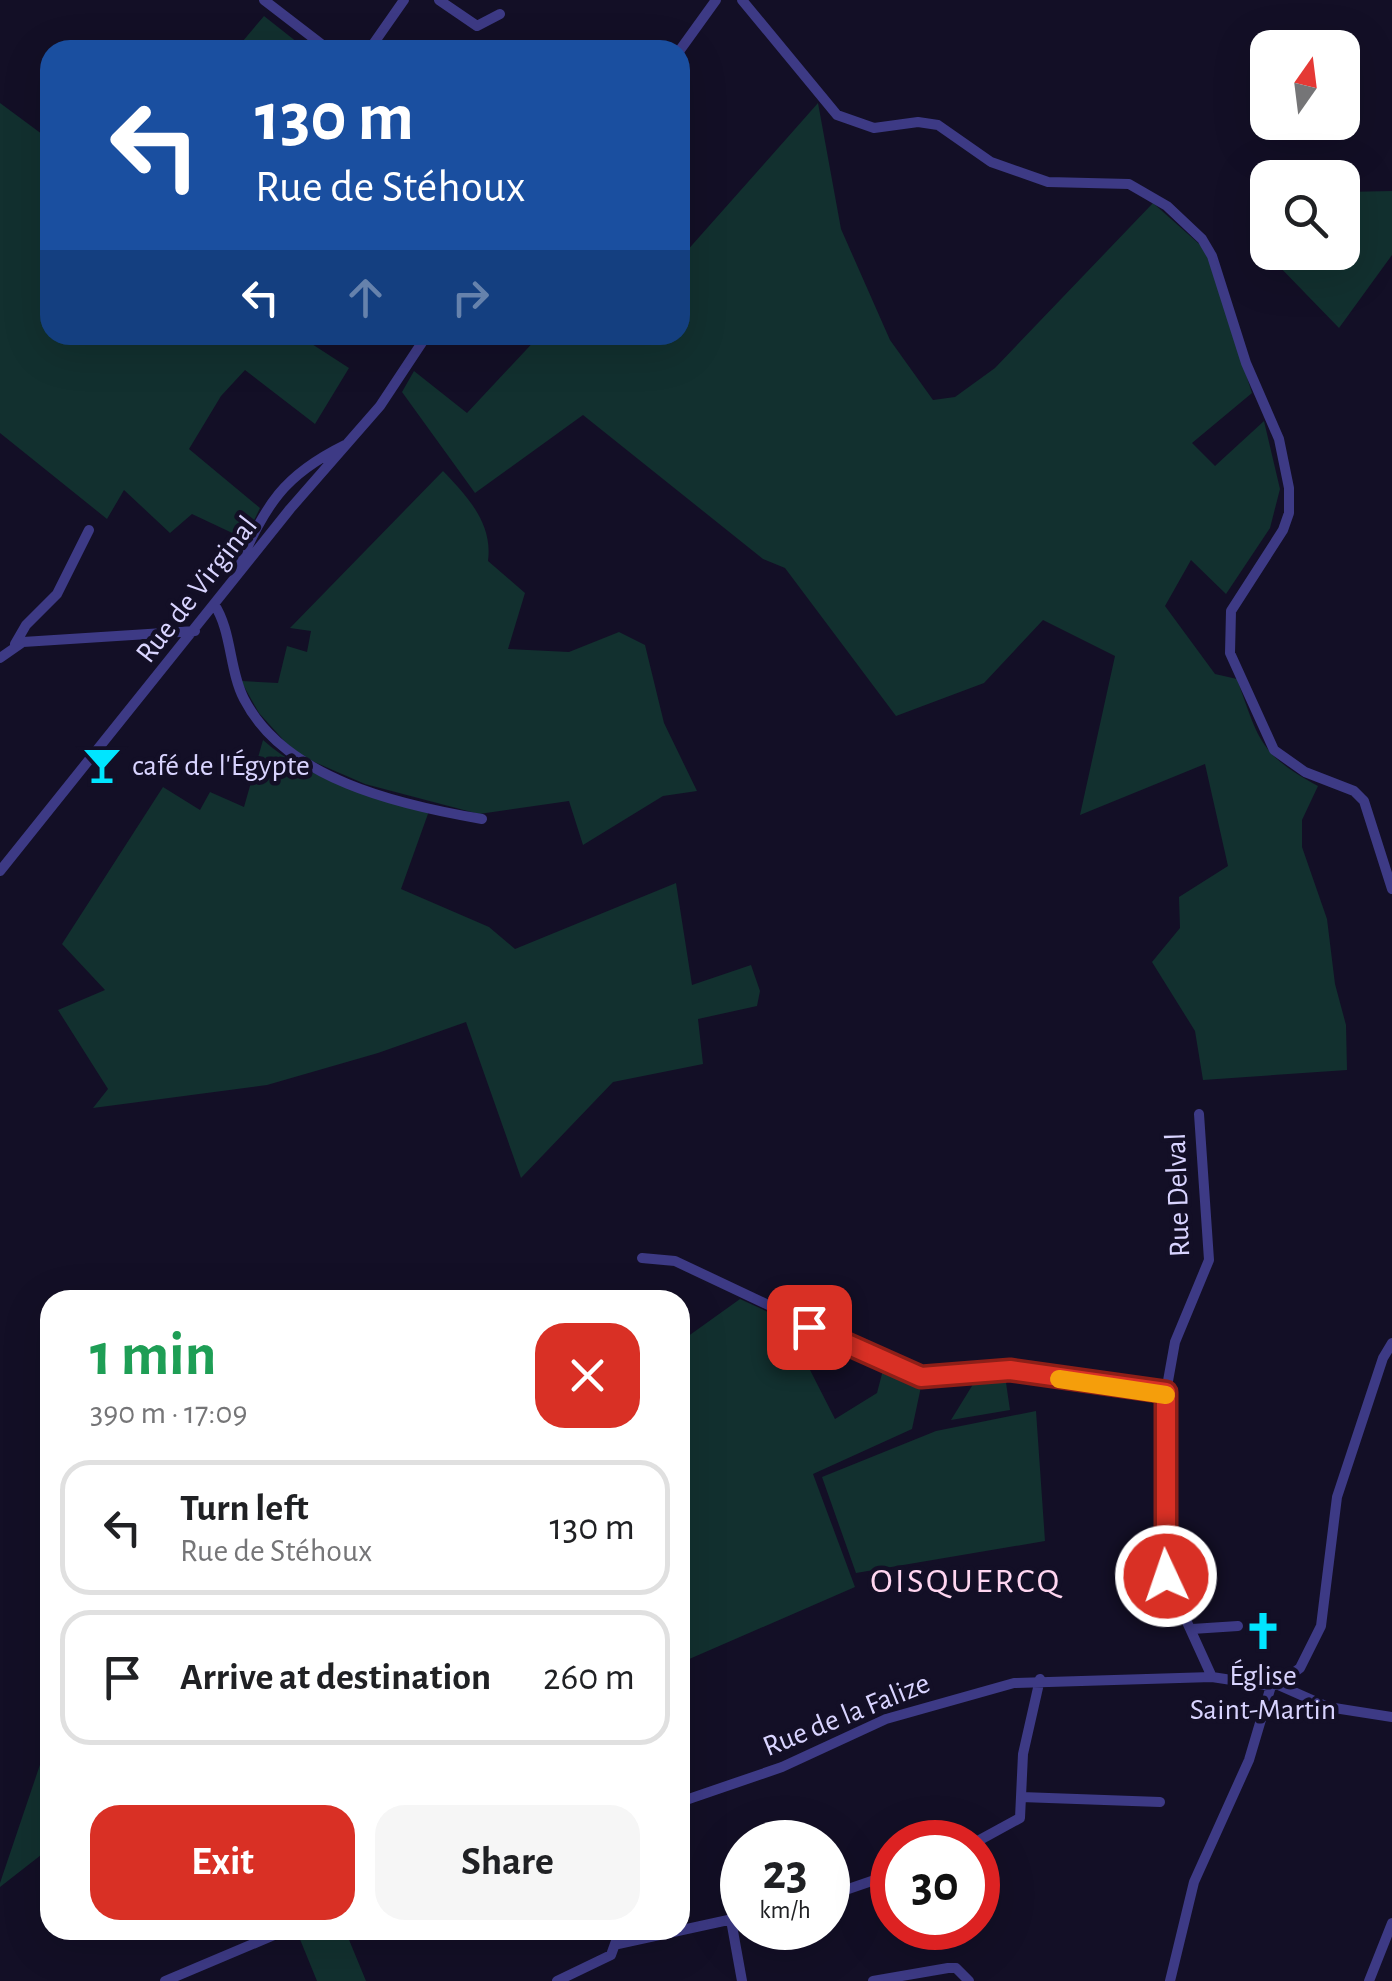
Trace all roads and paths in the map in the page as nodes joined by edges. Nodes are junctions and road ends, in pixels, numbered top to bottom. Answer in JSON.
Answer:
{"nodes":[{"id":1,"x":264,"y":0,"type":"edge"},
{"id":2,"x":404,"y":0,"type":"edge"},
{"id":3,"x":438,"y":0,"type":"edge"},
{"id":4,"x":716,"y":0,"type":"edge"},
{"id":5,"x":742,"y":0,"type":"edge"},
{"id":6,"x":500,"y":14,"type":"dead end"},
{"id":7,"x":315,"y":40,"type":"edge"},
{"id":8,"x":376,"y":40,"type":"edge"},
{"id":9,"x":687,"y":40,"type":"edge"},
{"id":10,"x":420,"y":345,"type":"edge"},
{"id":11,"x":350,"y":442,"type":"junction"},
{"id":12,"x":89,"y":530,"type":"dead end"},
{"id":13,"x":232,"y":582,"type":"junction"},
{"id":14,"x":214,"y":604,"type":"junction"},
{"id":15,"x":194,"y":631,"type":"junction"},
{"id":16,"x":15,"y":644,"type":"junction"},
{"id":17,"x":0,"y":658,"type":"edge"},
{"id":18,"x":482,"y":820,"type":"dead end"},
{"id":19,"x":0,"y":871,"type":"edge"},
{"id":20,"x":1392,"y":888,"type":"edge"},
{"id":21,"x":1198,"y":1114,"type":"dead end"},
{"id":22,"x":642,"y":1258,"type":"dead end"},
{"id":23,"x":1392,"y":1342,"type":"edge"},
{"id":24,"x":1166,"y":1392,"type":"junction"},
{"id":25,"x":1238,"y":1626,"type":"dead end"},
{"id":26,"x":1192,"y":1629,"type":"junction"},
{"id":27,"x":1212,"y":1676,"type":"junction"},
{"id":28,"x":1040,"y":1679,"type":"junction"},
{"id":29,"x":1273,"y":1685,"type":"junction"},
{"id":30,"x":1392,"y":1718,"type":"edge"},
{"id":31,"x":1021,"y":1797,"type":"junction"},
{"id":32,"x":690,"y":1799,"type":"edge"},
{"id":33,"x":1160,"y":1802,"type":"dead end"},
{"id":34,"x":1000,"y":1831,"type":"edge"},
{"id":35,"x":720,"y":1923,"type":"edge"},
{"id":36,"x":1392,"y":1923,"type":"edge"},
{"id":37,"x":690,"y":1929,"type":"edge"},
{"id":38,"x":262,"y":1940,"type":"edge"},
{"id":39,"x":619,"y":1940,"type":"edge"},
{"id":40,"x":637,"y":1940,"type":"edge"},
{"id":41,"x":618,"y":1944,"type":"junction"},
{"id":42,"x":740,"y":1950,"type":"edge"},
{"id":43,"x":1373,"y":1980,"type":"edge"},
{"id":44,"x":165,"y":1981,"type":"edge"},
{"id":45,"x":556,"y":1981,"type":"edge"},
{"id":46,"x":742,"y":1981,"type":"edge"},
{"id":47,"x":873,"y":1981,"type":"edge"},
{"id":48,"x":969,"y":1981,"type":"edge"},
{"id":49,"x":1170,"y":1981,"type":"edge"}],
"edges":[{"from":1,"to":7,"type":"street"},
{"from":2,"to":8,"type":"street"},
{"from":3,"to":6,"type":"street"},
{"from":4,"to":9,"type":"street"},
{"from":5,"to":20,"type":"street"},
{"from":10,"to":11,"type":"street","name":"Rue de Virginal"},
{"from":11,"to":13,"type":"street","name":"Rue de Virginal"},
{"from":11,"to":13,"type":"street"},
{"from":12,"to":16,"type":"street"},
{"from":13,"to":14,"type":"street","name":"Rue de Virginal"},
{"from":14,"to":15,"type":"street","name":"Rue de Virginal"},
{"from":14,"to":18,"type":"street"},
{"from":15,"to":16,"type":"street"},
{"from":15,"to":19,"type":"street","name":"Rue de Virginal"},
{"from":16,"to":17,"type":"street"},
{"from":21,"to":24,"type":"street","name":"Rue Delval"},
{"from":22,"to":24,"type":"street"},
{"from":23,"to":29,"type":"street"},
{"from":24,"to":26,"type":"street","name":"Rue Delval"},
{"from":25,"to":26,"type":"street"},
{"from":26,"to":27,"type":"street","name":"Rue Delval"},
{"from":27,"to":28,"type":"street","name":"Rue de la Falize"},
{"from":27,"to":29,"type":"street","name":"Rue de la Falize"},
{"from":28,"to":31,"type":"street"},
{"from":28,"to":32,"type":"street","name":"Rue de la Falize"},
{"from":29,"to":30,"type":"street","name":"Rue de la Falize"},
{"from":29,"to":49,"type":"street"},
{"from":31,"to":33,"type":"street"},
{"from":31,"to":34,"type":"street"},
{"from":35,"to":37,"type":"street"},
{"from":36,"to":43,"type":"street"},
{"from":38,"to":44,"type":"street"},
{"from":39,"to":41,"type":"street"},
{"from":40,"to":41,"type":"street"},
{"from":41,"to":45,"type":"street"},
{"from":42,"to":46,"type":"street"},
{"from":47,"to":48,"type":"street"}]}
